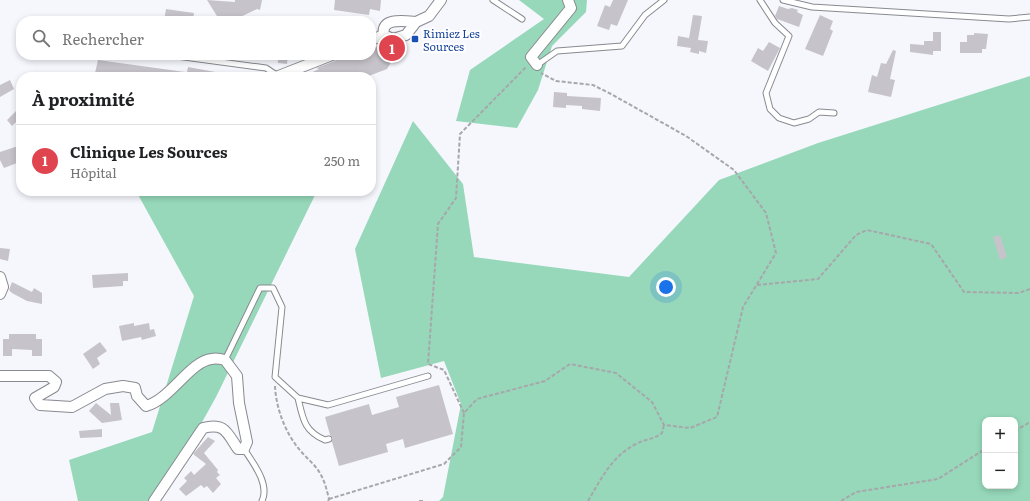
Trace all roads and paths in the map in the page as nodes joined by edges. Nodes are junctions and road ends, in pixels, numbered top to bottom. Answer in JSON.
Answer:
{"nodes":[{"id":1,"x":441,"y":0,"type":"edge"},
{"id":2,"x":493,"y":0,"type":"edge"},
{"id":3,"x":568,"y":0,"type":"edge"},
{"id":4,"x":664,"y":0,"type":"edge"},
{"id":5,"x":760,"y":0,"type":"edge"},
{"id":6,"x":783,"y":0,"type":"edge"},
{"id":7,"x":1030,"y":17,"type":"edge"},
{"id":8,"x":522,"y":19,"type":"dead end"},
{"id":9,"x":416,"y":22,"type":"junction"},
{"id":10,"x":384,"y":35,"type":"junction"},
{"id":11,"x":376,"y":38,"type":"edge"},
{"id":12,"x":206,"y":60,"type":"edge"},
{"id":13,"x":320,"y":60,"type":"edge"},
{"id":14,"x":534,"y":61,"type":"junction"},
{"id":15,"x":271,"y":72,"type":"edge"},
{"id":16,"x":290,"y":72,"type":"edge"},
{"id":17,"x":834,"y":113,"type":"dead end"},
{"id":18,"x":0,"y":277,"type":"edge"},
{"id":19,"x":757,"y":285,"type":"junction"},
{"id":20,"x":1030,"y":289,"type":"edge"},
{"id":21,"x":0,"y":294,"type":"edge"},
{"id":22,"x":225,"y":360,"type":"junction"},
{"id":23,"x":0,"y":376,"type":"edge"},
{"id":24,"x":428,"y":376,"type":"dead end"},
{"id":25,"x":275,"y":377,"type":"junction"},
{"id":26,"x":298,"y":398,"type":"junction"},
{"id":27,"x":464,"y":413,"type":"junction"},
{"id":28,"x":1030,"y":422,"type":"edge"},
{"id":29,"x":664,"y":425,"type":"junction"},
{"id":30,"x":1018,"y":429,"type":"edge"},
{"id":31,"x":329,"y":439,"type":"dead end"},
{"id":32,"x":244,"y":448,"type":"junction"},
{"id":33,"x":982,"y":451,"type":"edge"},
{"id":34,"x":329,"y":500,"type":"edge"},
{"id":35,"x":154,"y":501,"type":"edge"},
{"id":36,"x":262,"y":501,"type":"edge"},
{"id":37,"x":419,"y":501,"type":"edge"},
{"id":38,"x":424,"y":501,"type":"edge"},
{"id":39,"x":588,"y":501,"type":"edge"},
{"id":40,"x":841,"y":501,"type":"edge"}],
"edges":[{"from":1,"to":9,"type":"street"},
{"from":2,"to":8,"type":"lane"},
{"from":3,"to":14,"type":"street"},
{"from":4,"to":14,"type":"lane"},
{"from":5,"to":17,"type":"lane"},
{"from":6,"to":7,"type":"lane"},
{"from":9,"to":10,"type":"street"},
{"from":9,"to":10,"type":"street"},
{"from":10,"to":11,"type":"street"},
{"from":12,"to":15,"type":"lane"},
{"from":13,"to":16,"type":"street"},
{"from":14,"to":19,"type":"path"},
{"from":14,"to":27,"type":"path"},
{"from":18,"to":21,"type":"street"},
{"from":19,"to":20,"type":"path"},
{"from":19,"to":29,"type":"path"},
{"from":22,"to":23,"type":"street"},
{"from":22,"to":25,"type":"lane"},
{"from":22,"to":32,"type":"street"},
{"from":24,"to":26,"type":"lane"},
{"from":25,"to":26,"type":"lane"},
{"from":25,"to":34,"type":"path"},
{"from":26,"to":31,"type":"lane"},
{"from":27,"to":29,"type":"path"},
{"from":27,"to":34,"type":"path"},
{"from":28,"to":30,"type":"path"},
{"from":29,"to":39,"type":"path"},
{"from":32,"to":35,"type":"street"},
{"from":32,"to":36,"type":"lane"},
{"from":33,"to":40,"type":"path"},
{"from":37,"to":38,"type":"path"}]}
